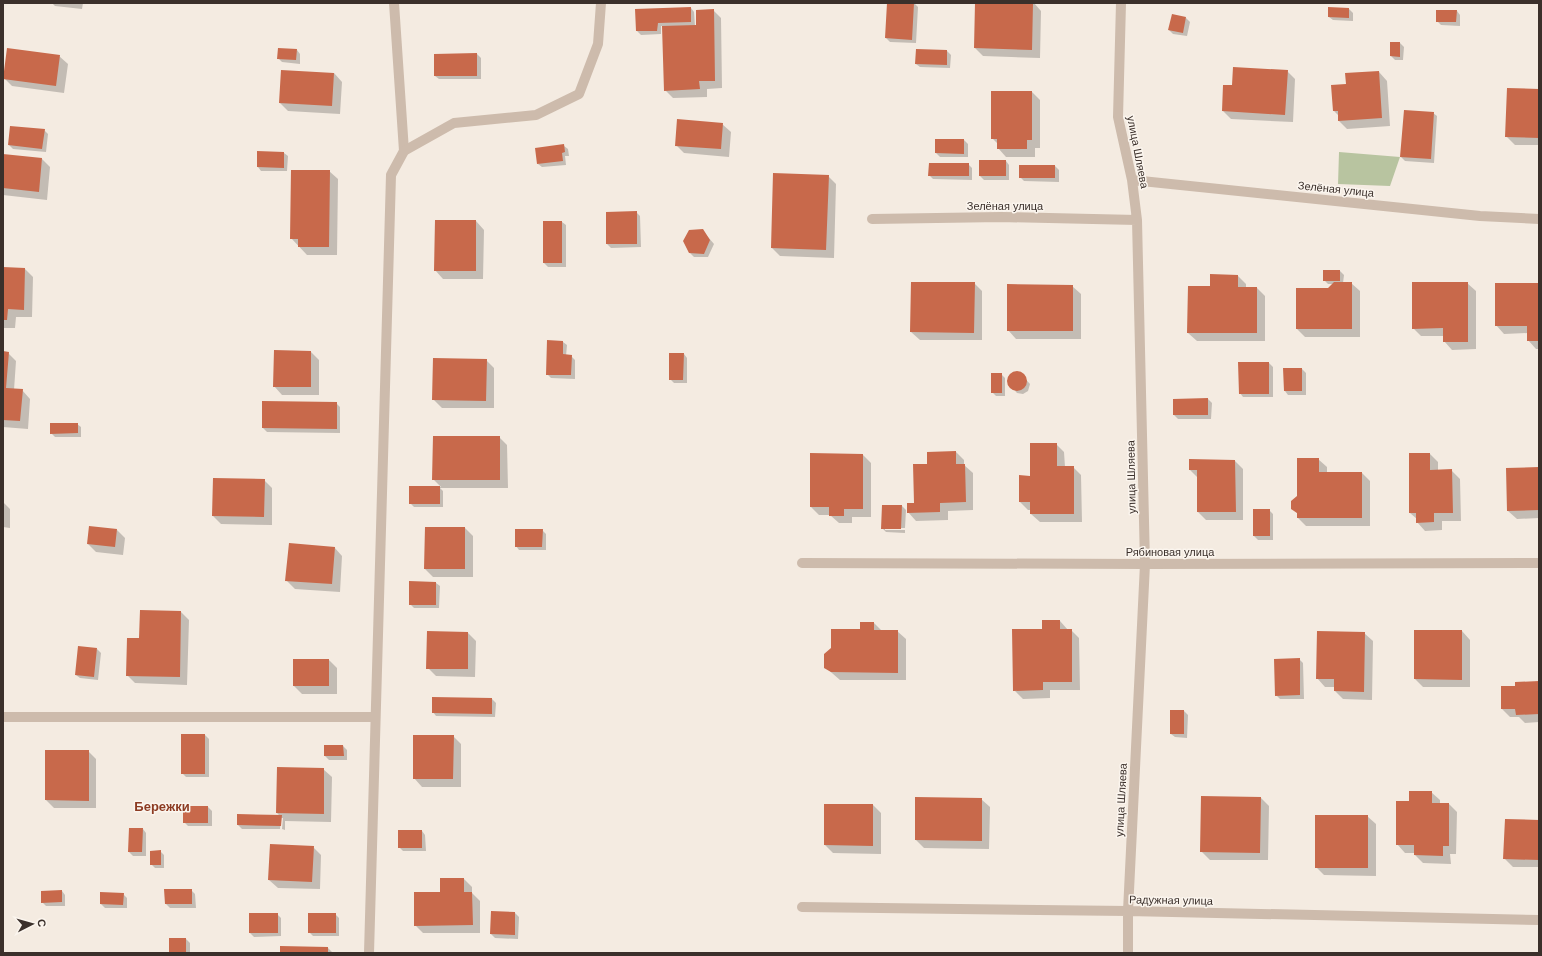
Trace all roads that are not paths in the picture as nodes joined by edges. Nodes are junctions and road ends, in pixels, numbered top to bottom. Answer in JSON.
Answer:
{"nodes":[{"id":1,"x":394,"y":3,"type":"edge"},
{"id":2,"x":600,"y":3,"type":"edge"},
{"id":3,"x":1121,"y":3,"type":"edge"},
{"id":4,"x":404,"y":151,"type":"junction"},
{"id":5,"x":1132,"y":180,"type":"junction"},
{"id":6,"x":1539,"y":218,"type":"edge"},
{"id":7,"x":872,"y":219,"type":"dead end"},
{"id":8,"x":1137,"y":220,"type":"junction"},
{"id":9,"x":802,"y":563,"type":"dead end"},
{"id":10,"x":1539,"y":563,"type":"edge"},
{"id":11,"x":1145,"y":564,"type":"junction"},
{"id":12,"x":3,"y":717,"type":"edge"},
{"id":13,"x":376,"y":717,"type":"junction"},
{"id":14,"x":802,"y":907,"type":"dead end"},
{"id":15,"x":1128,"y":911,"type":"junction"},
{"id":16,"x":1539,"y":920,"type":"edge"},
{"id":17,"x":369,"y":953,"type":"edge"},
{"id":18,"x":1128,"y":953,"type":"edge"}],
"edges":[{"from":1,"to":4,"type":"street"},
{"from":2,"to":4,"type":"street"},
{"from":3,"to":5,"type":"street","name":"улица Шляева"},
{"from":4,"to":13,"type":"street"},
{"from":5,"to":6,"type":"street","name":"Зелёная улица"},
{"from":5,"to":8,"type":"street","name":"улица Шляева"},
{"from":7,"to":8,"type":"street","name":"Зелёная улица"},
{"from":8,"to":11,"type":"street","name":"улица Шляева"},
{"from":9,"to":11,"type":"street","name":"Рябиновая улица"},
{"from":10,"to":11,"type":"street","name":"Рябиновая улица"},
{"from":11,"to":15,"type":"street","name":"улица Шляева"},
{"from":12,"to":13,"type":"street"},
{"from":13,"to":17,"type":"street"},
{"from":14,"to":15,"type":"street","name":"Радужная улица"},
{"from":15,"to":16,"type":"street","name":"Радужная улица"},
{"from":15,"to":18,"type":"street","name":"улица Шляева"}]}
